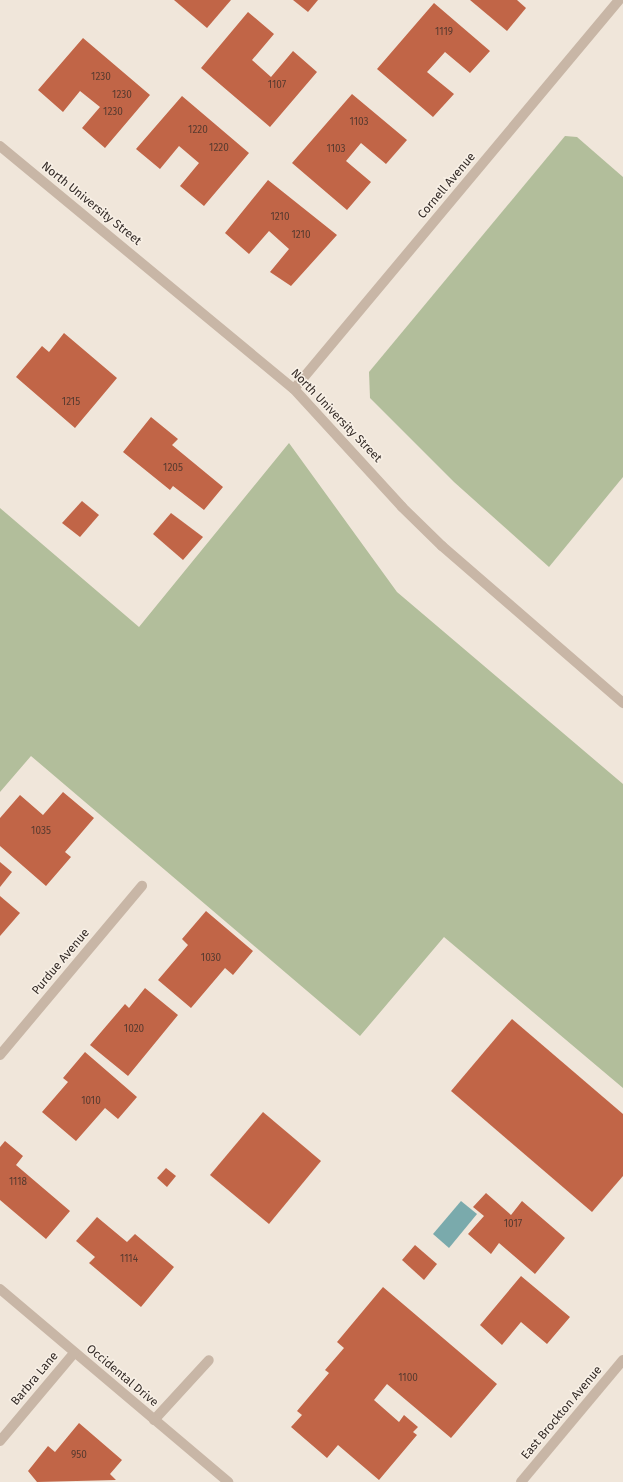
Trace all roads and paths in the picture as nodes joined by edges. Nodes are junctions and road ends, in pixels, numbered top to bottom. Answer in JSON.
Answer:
{"nodes":[{"id":1,"x":619,"y":0,"type":"edge"},
{"id":2,"x":0,"y":146,"type":"edge"},
{"id":3,"x":294,"y":388,"type":"junction"},
{"id":4,"x":623,"y":703,"type":"edge"},
{"id":5,"x":142,"y":886,"type":"dead end"},
{"id":6,"x":0,"y":1055,"type":"edge"},
{"id":7,"x":0,"y":1289,"type":"edge"},
{"id":8,"x":74,"y":1353,"type":"junction"},
{"id":9,"x":208,"y":1360,"type":"dead end"},
{"id":10,"x":623,"y":1360,"type":"edge"},
{"id":11,"x":154,"y":1420,"type":"junction"},
{"id":12,"x":0,"y":1440,"type":"edge"},
{"id":13,"x":228,"y":1482,"type":"edge"},
{"id":14,"x":521,"y":1482,"type":"edge"}],
"edges":[{"from":1,"to":3,"type":"street","name":"Cornell Avenue"},
{"from":2,"to":3,"type":"street","name":"North University Street"},
{"from":3,"to":4,"type":"street","name":"North University Street"},
{"from":5,"to":6,"type":"street","name":"Purdue Avenue"},
{"from":7,"to":8,"type":"street","name":"Occidental Drive"},
{"from":8,"to":11,"type":"street","name":"Occidental Drive"},
{"from":8,"to":12,"type":"street","name":"Barbra Lane"},
{"from":9,"to":11,"type":"street"},
{"from":10,"to":14,"type":"street","name":"East Brockton Avenue"},
{"from":11,"to":13,"type":"street","name":"Occidental Drive"}]}
